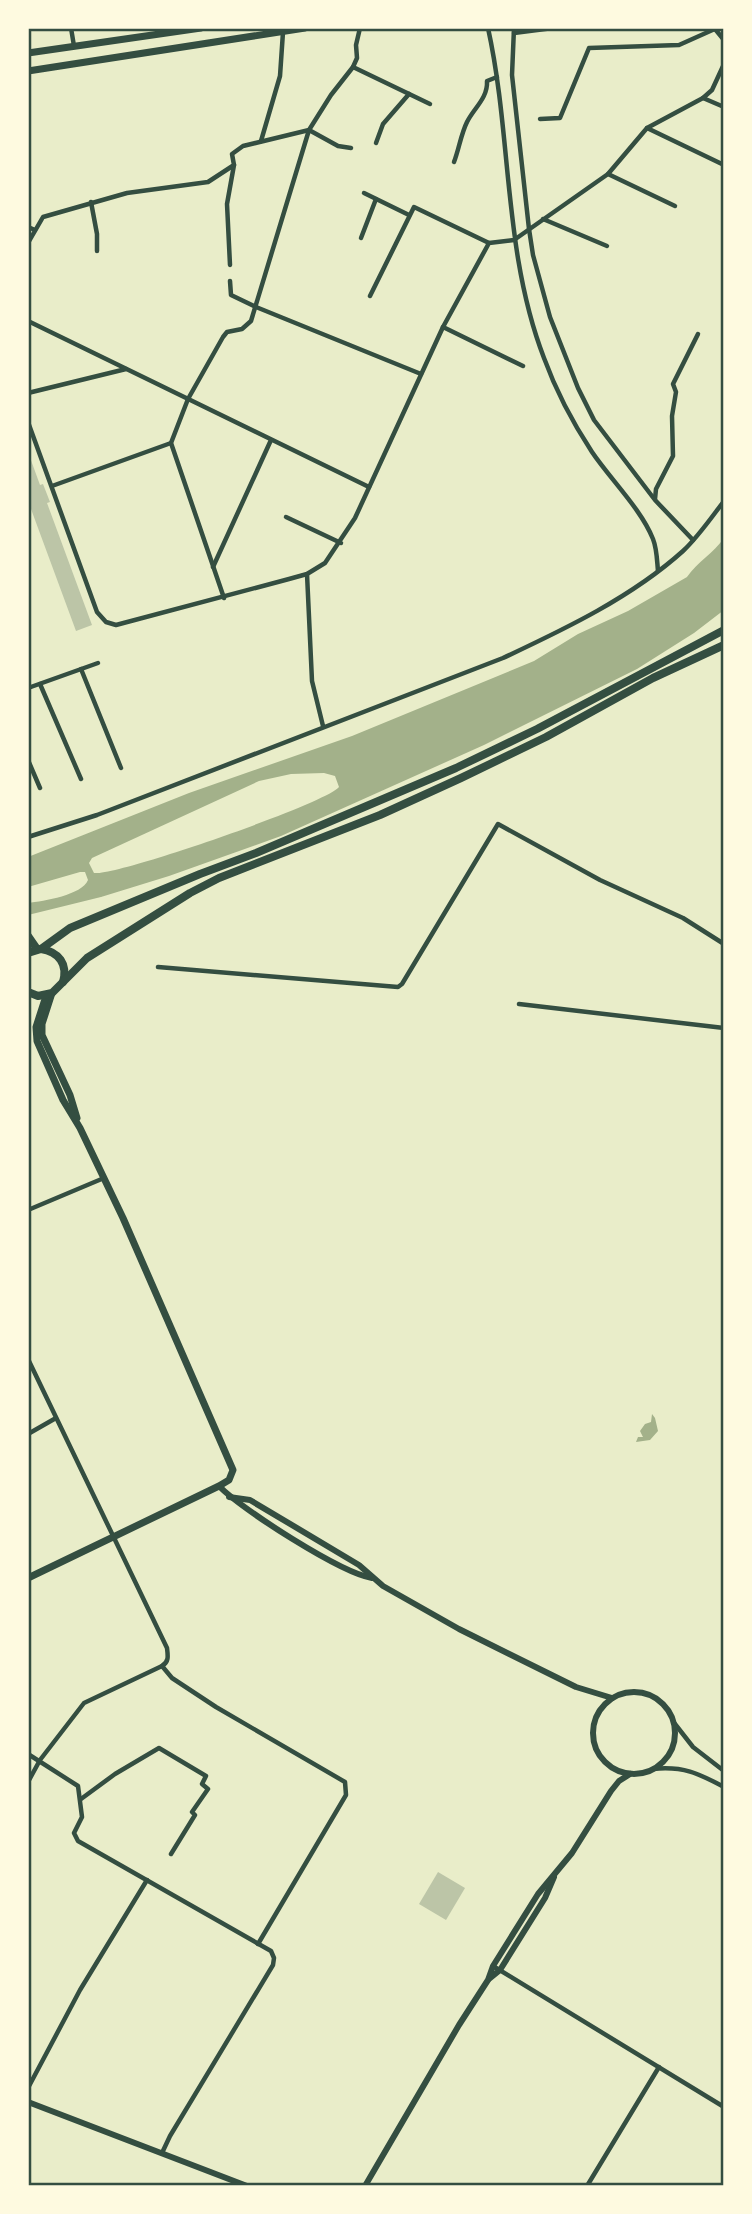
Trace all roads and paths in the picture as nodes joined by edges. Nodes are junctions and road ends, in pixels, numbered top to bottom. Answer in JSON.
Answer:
{"nodes":[{"id":1,"x":71,"y":28,"type":"edge"},
{"id":2,"x":201,"y":28,"type":"edge"},
{"id":3,"x":304,"y":28,"type":"edge"},
{"id":4,"x":360,"y":28,"type":"edge"},
{"id":5,"x":488,"y":28,"type":"edge"},
{"id":6,"x":553,"y":28,"type":"edge"},
{"id":7,"x":715,"y":28,"type":"edge"},
{"id":8,"x":283,"y":31,"type":"junction"},
{"id":9,"x":514,"y":31,"type":"edge"},
{"id":10,"x":724,"y":40,"type":"edge"},
{"id":11,"x":74,"y":46,"type":"junction"},
{"id":12,"x":28,"y":52,"type":"edge"},
{"id":13,"x":724,"y":64,"type":"edge"},
{"id":14,"x":353,"y":66,"type":"junction"},
{"id":15,"x":28,"y":71,"type":"edge"},
{"id":16,"x":496,"y":77,"type":"junction"},
{"id":17,"x":409,"y":94,"type":"junction"},
{"id":18,"x":703,"y":98,"type":"junction"},
{"id":19,"x":430,"y":104,"type":"dead end"},
{"id":20,"x":724,"y":107,"type":"edge"},
{"id":21,"x":541,"y":119,"type":"dead end"},
{"id":22,"x":647,"y":128,"type":"junction"},
{"id":23,"x":309,"y":130,"type":"junction"},
{"id":24,"x":261,"y":141,"type":"junction"},
{"id":25,"x":376,"y":143,"type":"dead end"},
{"id":26,"x":351,"y":149,"type":"dead end"},
{"id":27,"x":454,"y":162,"type":"dead end"},
{"id":28,"x":234,"y":165,"type":"junction"},
{"id":29,"x":724,"y":165,"type":"edge"},
{"id":30,"x":608,"y":174,"type":"junction"},
{"id":31,"x":364,"y":193,"type":"dead end"},
{"id":32,"x":376,"y":199,"type":"junction"},
{"id":33,"x":91,"y":202,"type":"junction"},
{"id":34,"x":675,"y":206,"type":"dead end"},
{"id":35,"x":409,"y":215,"type":"junction"},
{"id":36,"x":543,"y":219,"type":"junction"},
{"id":37,"x":28,"y":227,"type":"edge"},
{"id":38,"x":529,"y":229,"type":"junction"},
{"id":39,"x":34,"y":230,"type":"junction"},
{"id":40,"x":361,"y":238,"type":"dead end"},
{"id":41,"x":514,"y":240,"type":"junction"},
{"id":42,"x":28,"y":243,"type":"edge"},
{"id":43,"x":489,"y":243,"type":"junction"},
{"id":44,"x":607,"y":246,"type":"dead end"},
{"id":45,"x":97,"y":251,"type":"dead end"},
{"id":46,"x":230,"y":265,"type":"dead end"},
{"id":47,"x":230,"y":281,"type":"dead end"},
{"id":48,"x":370,"y":296,"type":"dead end"},
{"id":49,"x":256,"y":307,"type":"junction"},
{"id":50,"x":28,"y":321,"type":"edge"},
{"id":51,"x":443,"y":327,"type":"junction"},
{"id":52,"x":698,"y":334,"type":"dead end"},
{"id":53,"x":523,"y":366,"type":"dead end"},
{"id":54,"x":127,"y":369,"type":"junction"},
{"id":55,"x":421,"y":374,"type":"junction"},
{"id":56,"x":28,"y":393,"type":"edge"},
{"id":57,"x":188,"y":399,"type":"junction"},
{"id":58,"x":28,"y":422,"type":"edge"},
{"id":59,"x":271,"y":440,"type":"junction"},
{"id":60,"x":171,"y":443,"type":"junction"},
{"id":61,"x":52,"y":486,"type":"junction"},
{"id":62,"x":369,"y":487,"type":"junction"},
{"id":63,"x":655,"y":500,"type":"junction"},
{"id":64,"x":724,"y":501,"type":"edge"},
{"id":65,"x":286,"y":517,"type":"dead end"},
{"id":66,"x":693,"y":540,"type":"junction"},
{"id":67,"x":341,"y":543,"type":"junction"},
{"id":68,"x":212,"y":568,"type":"junction"},
{"id":69,"x":658,"y":571,"type":"junction"},
{"id":70,"x":307,"y":574,"type":"junction"},
{"id":71,"x":224,"y":598,"type":"junction"},
{"id":72,"x":724,"y":630,"type":"edge"},
{"id":73,"x":724,"y":645,"type":"edge"},
{"id":74,"x":99,"y":663,"type":"dead end"},
{"id":75,"x":81,"y":669,"type":"junction"},
{"id":76,"x":40,"y":684,"type":"junction"},
{"id":77,"x":28,"y":688,"type":"edge"},
{"id":78,"x":323,"y":726,"type":"junction"},
{"id":79,"x":28,"y":760,"type":"edge"},
{"id":80,"x":121,"y":768,"type":"dead end"},
{"id":81,"x":81,"y":779,"type":"dead end"},
{"id":82,"x":40,"y":788,"type":"dead end"},
{"id":83,"x":28,"y":837,"type":"edge"},
{"id":84,"x":28,"y":936,"type":"edge"},
{"id":85,"x":724,"y":944,"type":"edge"},
{"id":86,"x":39,"y":949,"type":"junction"},
{"id":87,"x":28,"y":953,"type":"edge"},
{"id":88,"x":158,"y":967,"type":"dead end"},
{"id":89,"x":62,"y":983,"type":"junction"},
{"id":90,"x":28,"y":992,"type":"edge"},
{"id":91,"x":49,"y":994,"type":"junction"},
{"id":92,"x":519,"y":1004,"type":"dead end"},
{"id":93,"x":724,"y":1028,"type":"edge"},
{"id":94,"x":105,"y":1178,"type":"junction"},
{"id":95,"x":28,"y":1210,"type":"edge"},
{"id":96,"x":28,"y":1359,"type":"edge"},
{"id":97,"x":56,"y":1418,"type":"junction"},
{"id":98,"x":28,"y":1434,"type":"edge"},
{"id":99,"x":219,"y":1486,"type":"junction"},
{"id":100,"x":113,"y":1536,"type":"junction"},
{"id":101,"x":28,"y":1578,"type":"edge"},
{"id":102,"x":162,"y":1666,"type":"junction"},
{"id":103,"x":612,"y":1698,"type":"junction"},
{"id":104,"x":674,"y":1724,"type":"junction"},
{"id":105,"x":28,"y":1754,"type":"edge"},
{"id":106,"x":40,"y":1760,"type":"junction"},
{"id":107,"x":653,"y":1769,"type":"junction"},
{"id":108,"x":724,"y":1771,"type":"edge"},
{"id":109,"x":629,"y":1774,"type":"junction"},
{"id":110,"x":28,"y":1782,"type":"edge"},
{"id":111,"x":724,"y":1787,"type":"edge"},
{"id":112,"x":81,"y":1799,"type":"junction"},
{"id":113,"x":171,"y":1854,"type":"dead end"},
{"id":114,"x":556,"y":1870,"type":"junction"},
{"id":115,"x":146,"y":1880,"type":"junction"},
{"id":116,"x":258,"y":1944,"type":"junction"},
{"id":117,"x":493,"y":1966,"type":"junction"},
{"id":118,"x":500,"y":1970,"type":"junction"},
{"id":119,"x":488,"y":1980,"type":"junction"},
{"id":120,"x":659,"y":2067,"type":"junction"},
{"id":121,"x":28,"y":2088,"type":"edge"},
{"id":122,"x":28,"y":2102,"type":"edge"},
{"id":123,"x":724,"y":2107,"type":"edge"},
{"id":124,"x":162,"y":2153,"type":"junction"},
{"id":125,"x":247,"y":2186,"type":"edge"},
{"id":126,"x":365,"y":2186,"type":"edge"},
{"id":127,"x":587,"y":2186,"type":"edge"}],
"edges":[{"from":1,"to":11,"type":"street"},
{"from":2,"to":11,"type":"main road"},
{"from":3,"to":8,"type":"main road"},
{"from":4,"to":14,"type":"street"},
{"from":5,"to":16,"type":"street"},
{"from":6,"to":9,"type":"street"},
{"from":7,"to":10,"type":"street"},
{"from":7,"to":21,"type":"street"},
{"from":8,"to":15,"type":"main road"},
{"from":8,"to":24,"type":"street"},
{"from":9,"to":38,"type":"street"},
{"from":11,"to":12,"type":"main road"},
{"from":13,"to":18,"type":"street"},
{"from":14,"to":17,"type":"street"},
{"from":14,"to":23,"type":"street"},
{"from":16,"to":27,"type":"street"},
{"from":16,"to":41,"type":"street"},
{"from":17,"to":19,"type":"street"},
{"from":17,"to":25,"type":"street"},
{"from":18,"to":20,"type":"street"},
{"from":18,"to":22,"type":"street"},
{"from":22,"to":29,"type":"street"},
{"from":22,"to":30,"type":"street"},
{"from":23,"to":24,"type":"street"},
{"from":23,"to":26,"type":"street"},
{"from":23,"to":49,"type":"street"},
{"from":24,"to":28,"type":"street"},
{"from":28,"to":33,"type":"street"},
{"from":28,"to":46,"type":"street"},
{"from":30,"to":34,"type":"street"},
{"from":30,"to":36,"type":"street"},
{"from":31,"to":32,"type":"street"},
{"from":32,"to":35,"type":"street"},
{"from":32,"to":40,"type":"street"},
{"from":33,"to":39,"type":"street"},
{"from":33,"to":45,"type":"street"},
{"from":35,"to":43,"type":"street"},
{"from":35,"to":48,"type":"street"},
{"from":36,"to":38,"type":"street"},
{"from":36,"to":44,"type":"street"},
{"from":37,"to":39,"type":"street"},
{"from":38,"to":41,"type":"street"},
{"from":38,"to":63,"type":"street"},
{"from":39,"to":42,"type":"street"},
{"from":41,"to":43,"type":"street"},
{"from":41,"to":69,"type":"street"},
{"from":43,"to":51,"type":"street"},
{"from":47,"to":49,"type":"street"},
{"from":49,"to":55,"type":"street"},
{"from":49,"to":57,"type":"street"},
{"from":50,"to":54,"type":"street"},
{"from":51,"to":53,"type":"street"},
{"from":51,"to":55,"type":"street"},
{"from":52,"to":63,"type":"street"},
{"from":54,"to":56,"type":"street"},
{"from":54,"to":57,"type":"street"},
{"from":55,"to":62,"type":"street"},
{"from":57,"to":59,"type":"street"},
{"from":57,"to":60,"type":"street"},
{"from":58,"to":61,"type":"street"},
{"from":59,"to":62,"type":"street"},
{"from":59,"to":68,"type":"street"},
{"from":60,"to":61,"type":"street"},
{"from":60,"to":68,"type":"street"},
{"from":61,"to":71,"type":"street"},
{"from":62,"to":67,"type":"street"},
{"from":63,"to":66,"type":"street"},
{"from":64,"to":66,"type":"street"},
{"from":65,"to":67,"type":"street"},
{"from":66,"to":69,"type":"street"},
{"from":67,"to":70,"type":"street"},
{"from":68,"to":71,"type":"street"},
{"from":69,"to":78,"type":"street"},
{"from":70,"to":71,"type":"street"},
{"from":70,"to":78,"type":"street"},
{"from":72,"to":86,"type":"highway"},
{"from":73,"to":89,"type":"highway"},
{"from":74,"to":75,"type":"street"},
{"from":75,"to":76,"type":"street"},
{"from":75,"to":80,"type":"street"},
{"from":76,"to":77,"type":"street"},
{"from":76,"to":81,"type":"street"},
{"from":78,"to":83,"type":"street"},
{"from":79,"to":82,"type":"street"},
{"from":84,"to":86,"type":"highway"},
{"from":85,"to":88,"type":"street"},
{"from":86,"to":87,"type":"highway"},
{"from":86,"to":89,"type":"highway"},
{"from":89,"to":91,"type":"highway"},
{"from":90,"to":91,"type":"highway"},
{"from":91,"to":94,"type":"main road"},
{"from":92,"to":93,"type":"street"},
{"from":94,"to":95,"type":"street"},
{"from":94,"to":99,"type":"main road"},
{"from":96,"to":97,"type":"street"},
{"from":97,"to":98,"type":"street"},
{"from":97,"to":100,"type":"street"},
{"from":99,"to":100,"type":"main road"},
{"from":99,"to":103,"type":"street"},
{"from":100,"to":101,"type":"main road"},
{"from":100,"to":102,"type":"street"},
{"from":102,"to":106,"type":"street"},
{"from":102,"to":116,"type":"street"},
{"from":103,"to":104,"type":"street"},
{"from":103,"to":109,"type":"street"},
{"from":104,"to":107,"type":"street"},
{"from":104,"to":108,"type":"street"},
{"from":105,"to":106,"type":"street"},
{"from":106,"to":110,"type":"street"},
{"from":106,"to":112,"type":"street"},
{"from":107,"to":109,"type":"street"},
{"from":107,"to":111,"type":"street"},
{"from":109,"to":114,"type":"street"},
{"from":112,"to":113,"type":"street"},
{"from":112,"to":115,"type":"street"},
{"from":114,"to":117,"type":"street"},
{"from":114,"to":118,"type":"street"},
{"from":115,"to":116,"type":"street"},
{"from":115,"to":121,"type":"street"},
{"from":116,"to":124,"type":"street"},
{"from":117,"to":118,"type":"street"},
{"from":117,"to":119,"type":"street"},
{"from":118,"to":119,"type":"street"},
{"from":118,"to":120,"type":"street"},
{"from":119,"to":126,"type":"street"},
{"from":120,"to":123,"type":"street"},
{"from":120,"to":127,"type":"street"},
{"from":122,"to":124,"type":"street"},
{"from":124,"to":125,"type":"street"}]}
